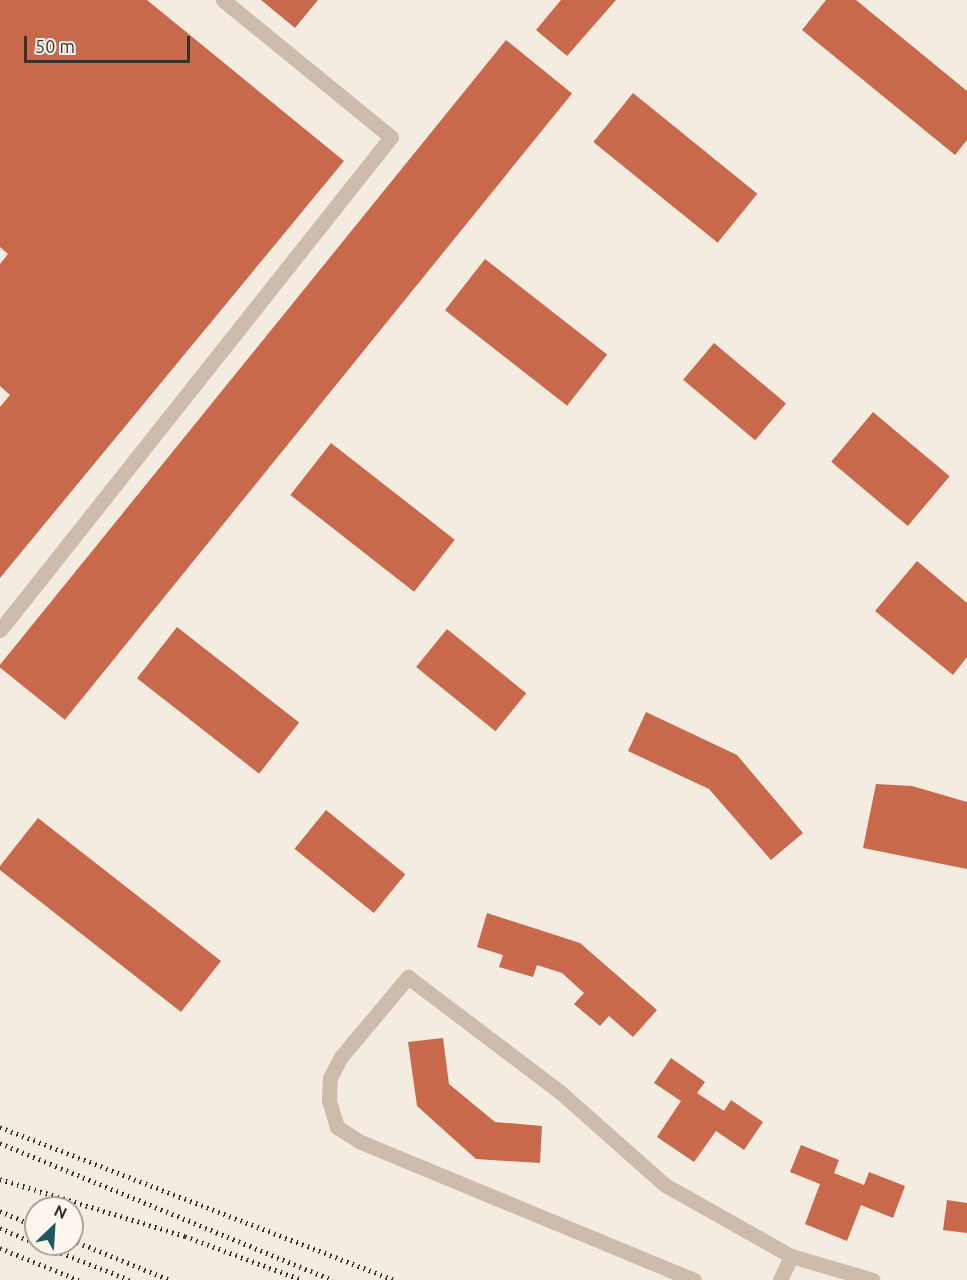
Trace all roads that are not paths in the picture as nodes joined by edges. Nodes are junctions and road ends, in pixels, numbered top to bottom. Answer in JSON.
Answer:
{"nodes":[{"id":1,"x":223,"y":0,"type":"edge"},
{"id":2,"x":0,"y":630,"type":"edge"},
{"id":3,"x":791,"y":1256,"type":"junction"},
{"id":4,"x":694,"y":1280,"type":"edge"},
{"id":5,"x":780,"y":1280,"type":"edge"},
{"id":6,"x":873,"y":1280,"type":"edge"}],
"edges":[{"from":1,"to":2,"type":"street"},
{"from":3,"to":4,"type":"street"},
{"from":3,"to":5,"type":"street"},
{"from":3,"to":6,"type":"street"}]}
